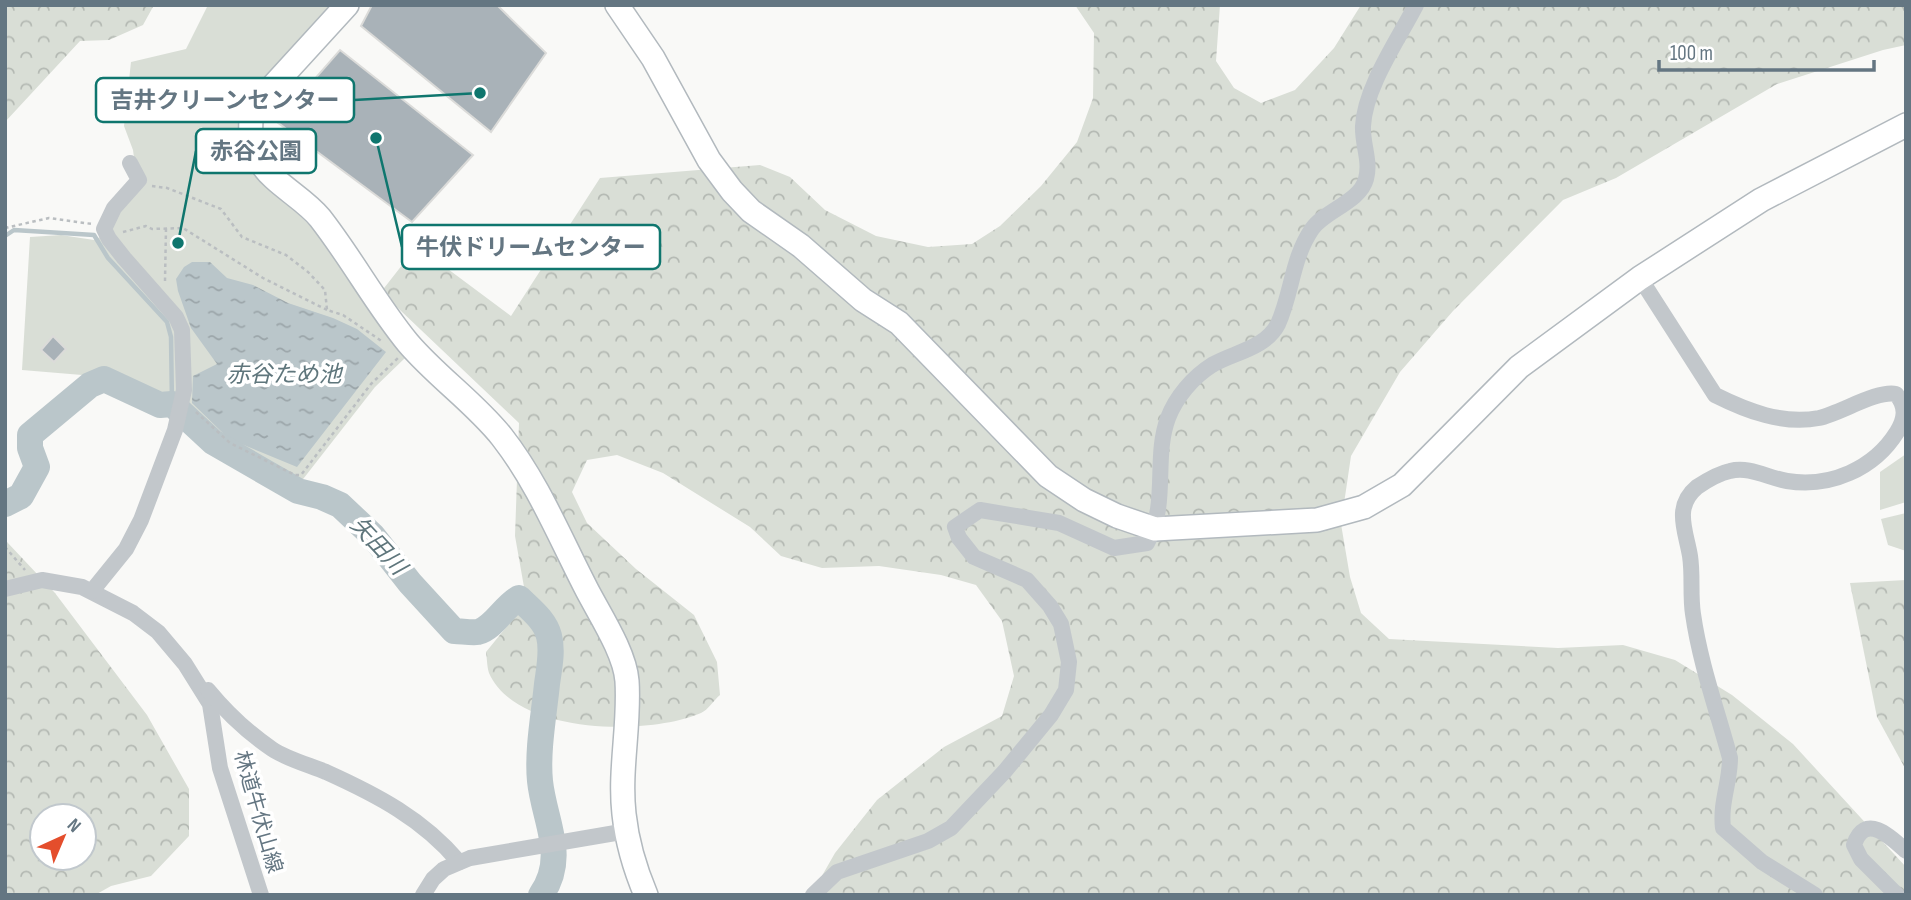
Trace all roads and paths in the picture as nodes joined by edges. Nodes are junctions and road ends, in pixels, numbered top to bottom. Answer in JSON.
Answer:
{"nodes":[{"id":1,"x":347,"y":5,"type":"edge"},
{"id":2,"x":617,"y":5,"type":"edge"},
{"id":3,"x":1416,"y":5,"type":"edge"},
{"id":4,"x":1906,"y":125,"type":"edge"},
{"id":5,"x":130,"y":163,"type":"dead end"},
{"id":6,"x":139,"y":180,"type":"junction"},
{"id":7,"x":5,"y":228,"type":"edge"},
{"id":8,"x":166,"y":228,"type":"junction"},
{"id":9,"x":107,"y":231,"type":"junction"},
{"id":10,"x":1640,"y":278,"type":"junction"},
{"id":11,"x":164,"y":301,"type":"junction"},
{"id":12,"x":327,"y":310,"type":"junction"},
{"id":13,"x":381,"y":341,"type":"dead end"},
{"id":14,"x":411,"y":346,"type":"junction"},
{"id":15,"x":183,"y":400,"type":"junction"},
{"id":16,"x":1155,"y":529,"type":"junction"},
{"id":17,"x":5,"y":547,"type":"edge"},
{"id":18,"x":34,"y":581,"type":"junction"},
{"id":19,"x":5,"y":589,"type":"edge"},
{"id":20,"x":92,"y":591,"type":"junction"},
{"id":21,"x":199,"y":685,"type":"junction"},
{"id":22,"x":627,"y":831,"type":"junction"},
{"id":23,"x":1906,"y":851,"type":"edge"},
{"id":24,"x":459,"y":862,"type":"junction"},
{"id":25,"x":261,"y":895,"type":"edge"},
{"id":26,"x":423,"y":895,"type":"edge"},
{"id":27,"x":646,"y":895,"type":"edge"},
{"id":28,"x":813,"y":895,"type":"edge"},
{"id":29,"x":1815,"y":895,"type":"edge"},
{"id":30,"x":1897,"y":895,"type":"edge"}],
"edges":[{"from":1,"to":14,"type":"street"},
{"from":2,"to":16,"type":"street"},
{"from":3,"to":16,"type":"street"},
{"from":4,"to":10,"type":"street"},
{"from":5,"to":6,"type":"street"},
{"from":6,"to":9,"type":"street"},
{"from":6,"to":12,"type":"path"},
{"from":7,"to":9,"type":"path"},
{"from":8,"to":9,"type":"path"},
{"from":8,"to":11,"type":"path"},
{"from":8,"to":12,"type":"path"},
{"from":9,"to":11,"type":"street"},
{"from":10,"to":16,"type":"street"},
{"from":10,"to":29,"type":"street"},
{"from":11,"to":15,"type":"street"},
{"from":12,"to":13,"type":"path"},
{"from":14,"to":15,"type":"path"},
{"from":14,"to":22,"type":"street"},
{"from":15,"to":20,"type":"street"},
{"from":16,"to":28,"type":"street"},
{"from":17,"to":18,"type":"path"},
{"from":18,"to":19,"type":"street","name":"林道牛伏山線"},
{"from":18,"to":20,"type":"street","name":"林道牛伏山線"},
{"from":20,"to":21,"type":"street","name":"林道牛伏山線"},
{"from":21,"to":24,"type":"street"},
{"from":21,"to":25,"type":"street","name":"林道牛伏山線"},
{"from":22,"to":24,"type":"street"},
{"from":22,"to":27,"type":"street"},
{"from":23,"to":30,"type":"street"},
{"from":24,"to":26,"type":"street"}]}
